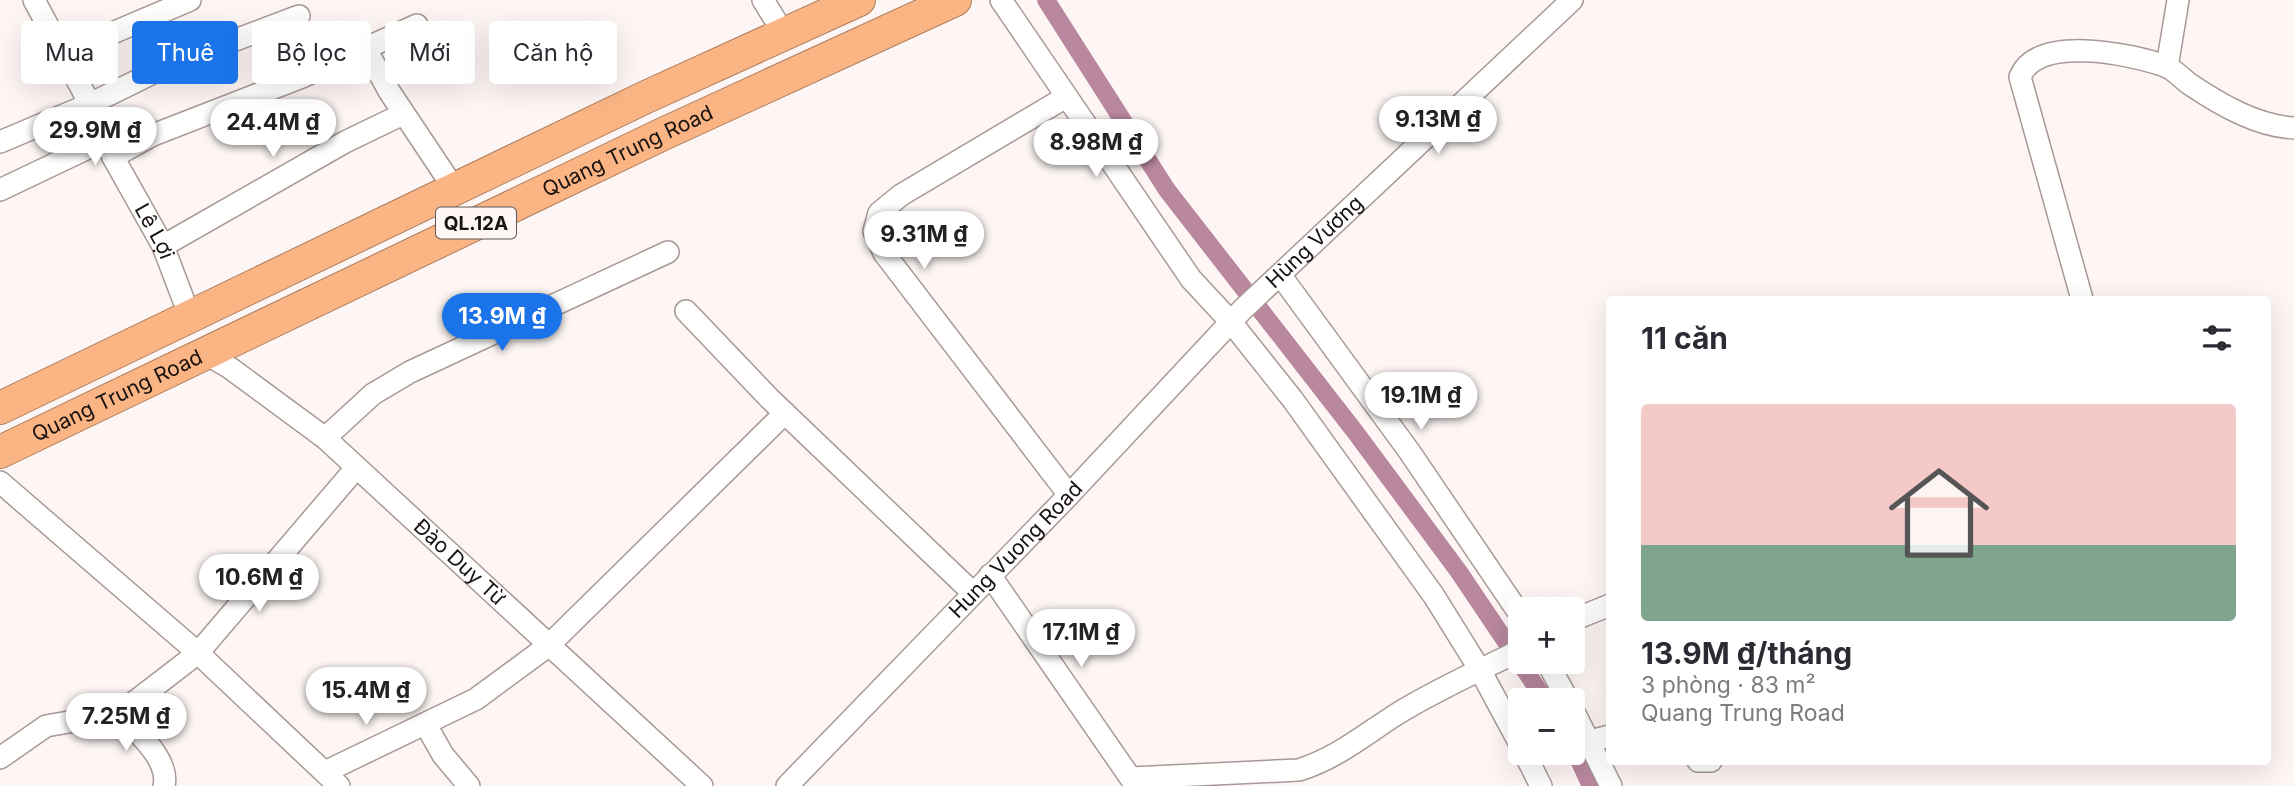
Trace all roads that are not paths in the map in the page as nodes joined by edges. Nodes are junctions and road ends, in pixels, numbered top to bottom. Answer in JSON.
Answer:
{"nodes":[{"id":1,"x":34,"y":0,"type":"edge"},
{"id":2,"x":190,"y":0,"type":"edge"},
{"id":3,"x":764,"y":0,"type":"edge"},
{"id":4,"x":859,"y":0,"type":"edge"},
{"id":5,"x":955,"y":0,"type":"edge"},
{"id":6,"x":1000,"y":0,"type":"edge"},
{"id":7,"x":1572,"y":0,"type":"edge"},
{"id":8,"x":2178,"y":0,"type":"edge"},
{"id":9,"x":299,"y":16,"type":"dead end"},
{"id":10,"x":45,"y":21,"type":"edge"},
{"id":11,"x":118,"y":31,"type":"edge"},
{"id":12,"x":784,"y":34,"type":"junction"},
{"id":13,"x":371,"y":57,"type":"edge"},
{"id":14,"x":2167,"y":67,"type":"junction"},
{"id":15,"x":79,"y":84,"type":"edge"},
{"id":16,"x":284,"y":84,"type":"edge"},
{"id":17,"x":646,"y":97,"type":"junction"},
{"id":18,"x":1066,"y":97,"type":"junction"},
{"id":19,"x":90,"y":104,"type":"junction"},
{"id":20,"x":403,"y":114,"type":"junction"},
{"id":21,"x":2294,"y":128,"type":"edge"},
{"id":22,"x":663,"y":134,"type":"junction"},
{"id":23,"x":0,"y":142,"type":"edge"},
{"id":24,"x":110,"y":148,"type":"junction"},
{"id":25,"x":0,"y":190,"type":"edge"},
{"id":26,"x":455,"y":190,"type":"junction"},
{"id":27,"x":163,"y":246,"type":"junction"},
{"id":28,"x":668,"y":252,"type":"dead end"},
{"id":29,"x":1278,"y":279,"type":"junction"},
{"id":30,"x":2081,"y":296,"type":"edge"},
{"id":31,"x":686,"y":311,"type":"dead end"},
{"id":32,"x":1237,"y":316,"type":"junction"},
{"id":33,"x":190,"y":317,"type":"junction"},
{"id":34,"x":206,"y":354,"type":"junction"},
{"id":35,"x":0,"y":408,"type":"edge"},
{"id":36,"x":785,"y":413,"type":"junction"},
{"id":37,"x":325,"y":438,"type":"junction"},
{"id":38,"x":0,"y":452,"type":"edge"},
{"id":39,"x":356,"y":468,"type":"junction"},
{"id":40,"x":0,"y":481,"type":"edge"},
{"id":41,"x":1069,"y":495,"type":"junction"},
{"id":42,"x":990,"y":575,"type":"junction"},
{"id":43,"x":973,"y":593,"type":"junction"},
{"id":44,"x":1508,"y":597,"type":"edge"},
{"id":45,"x":1606,"y":607,"type":"edge"},
{"id":46,"x":1585,"y":615,"type":"edge"},
{"id":47,"x":548,"y":646,"type":"junction"},
{"id":48,"x":198,"y":653,"type":"junction"},
{"id":49,"x":1508,"y":656,"type":"edge"},
{"id":50,"x":1482,"y":669,"type":"junction"},
{"id":51,"x":120,"y":713,"type":"junction"},
{"id":52,"x":1508,"y":720,"type":"edge"},
{"id":53,"x":1585,"y":722,"type":"edge"},
{"id":54,"x":426,"y":725,"type":"junction"},
{"id":55,"x":1600,"y":738,"type":"edge"},
{"id":56,"x":0,"y":758,"type":"edge"},
{"id":57,"x":1606,"y":764,"type":"edge"},
{"id":58,"x":1530,"y":765,"type":"edge"},
{"id":59,"x":1606,"y":765,"type":"edge"},
{"id":60,"x":332,"y":779,"type":"edge"},
{"id":61,"x":1133,"y":782,"type":"edge"},
{"id":62,"x":164,"y":786,"type":"edge"},
{"id":63,"x":469,"y":786,"type":"edge"},
{"id":64,"x":702,"y":786,"type":"edge"},
{"id":65,"x":787,"y":786,"type":"edge"},
{"id":66,"x":1541,"y":786,"type":"edge"},
{"id":67,"x":1611,"y":786,"type":"edge"}],
"edges":[{"from":1,"to":10,"type":"street","name":"Lê Lợi"},
{"from":2,"to":11,"type":"street"},
{"from":3,"to":12,"type":"street"},
{"from":4,"to":12,"type":"highway","name":"Quang Trung Road","number":"QL.12A"},
{"from":5,"to":22,"type":"highway","name":"Quang Trung Road","number":"QL.12A"},
{"from":6,"to":18,"type":"street"},
{"from":7,"to":29,"type":"street","name":"Hùng Vương"},
{"from":8,"to":14,"type":"street"},
{"from":9,"to":19,"type":"street"},
{"from":12,"to":17,"type":"highway","name":"Quang Trung Road","number":"QL.12A"},
{"from":13,"to":20,"type":"street"},
{"from":14,"to":21,"type":"street"},
{"from":14,"to":30,"type":"street"},
{"from":15,"to":19,"type":"street","name":"Lê Lợi"},
{"from":16,"to":24,"type":"street"},
{"from":17,"to":22,"type":"highway"},
{"from":17,"to":26,"type":"highway","name":"Quang Trung Road","number":"QL.12A"},
{"from":18,"to":32,"type":"street"},
{"from":18,"to":41,"type":"street"},
{"from":19,"to":23,"type":"street"},
{"from":19,"to":24,"type":"street","name":"Lê Lợi"},
{"from":20,"to":26,"type":"street"},
{"from":20,"to":27,"type":"street"},
{"from":22,"to":34,"type":"highway","name":"Quang Trung Road","number":"QL.12A"},
{"from":24,"to":25,"type":"street"},
{"from":24,"to":27,"type":"street","name":"Lê Lợi"},
{"from":26,"to":33,"type":"highway","name":"Quang Trung Road","number":"QL.12A"},
{"from":27,"to":33,"type":"street","name":"Lê Lợi"},
{"from":28,"to":37,"type":"street"},
{"from":29,"to":32,"type":"street","name":"Hùng Vương"},
{"from":29,"to":44,"type":"street"},
{"from":31,"to":36,"type":"street"},
{"from":32,"to":41,"type":"street","name":"Hung Vuong Road"},
{"from":32,"to":50,"type":"street"},
{"from":33,"to":34,"type":"highway"},
{"from":33,"to":35,"type":"highway","name":"Quang Trung Road","number":"QL.12A"},
{"from":34,"to":37,"type":"street","name":"Đào Duy Từ"},
{"from":34,"to":38,"type":"highway","name":"Quang Trung Road","number":"QL.12A"},
{"from":36,"to":43,"type":"street"},
{"from":36,"to":47,"type":"street"},
{"from":37,"to":39,"type":"street","name":"Đào Duy Từ"},
{"from":39,"to":47,"type":"street","name":"Đào Duy Từ"},
{"from":39,"to":48,"type":"street"},
{"from":40,"to":48,"type":"street"},
{"from":41,"to":42,"type":"street","name":"Hung Vuong Road"},
{"from":42,"to":43,"type":"street","name":"Hung Vuong Road"},
{"from":42,"to":61,"type":"street"},
{"from":43,"to":65,"type":"street","name":"Hung Vuong Road"},
{"from":45,"to":46,"type":"street"},
{"from":47,"to":54,"type":"street"},
{"from":47,"to":64,"type":"street","name":"Đào Duy Từ"},
{"from":48,"to":51,"type":"street"},
{"from":48,"to":60,"type":"street"},
{"from":49,"to":50,"type":"street"},
{"from":50,"to":52,"type":"street"},
{"from":50,"to":61,"type":"street"},
{"from":51,"to":56,"type":"street"},
{"from":51,"to":62,"type":"street"},
{"from":53,"to":55,"type":"street"},
{"from":54,"to":60,"type":"street"},
{"from":54,"to":63,"type":"street"},
{"from":55,"to":57,"type":"street"},
{"from":58,"to":66,"type":"street"},
{"from":59,"to":67,"type":"street"}]}
